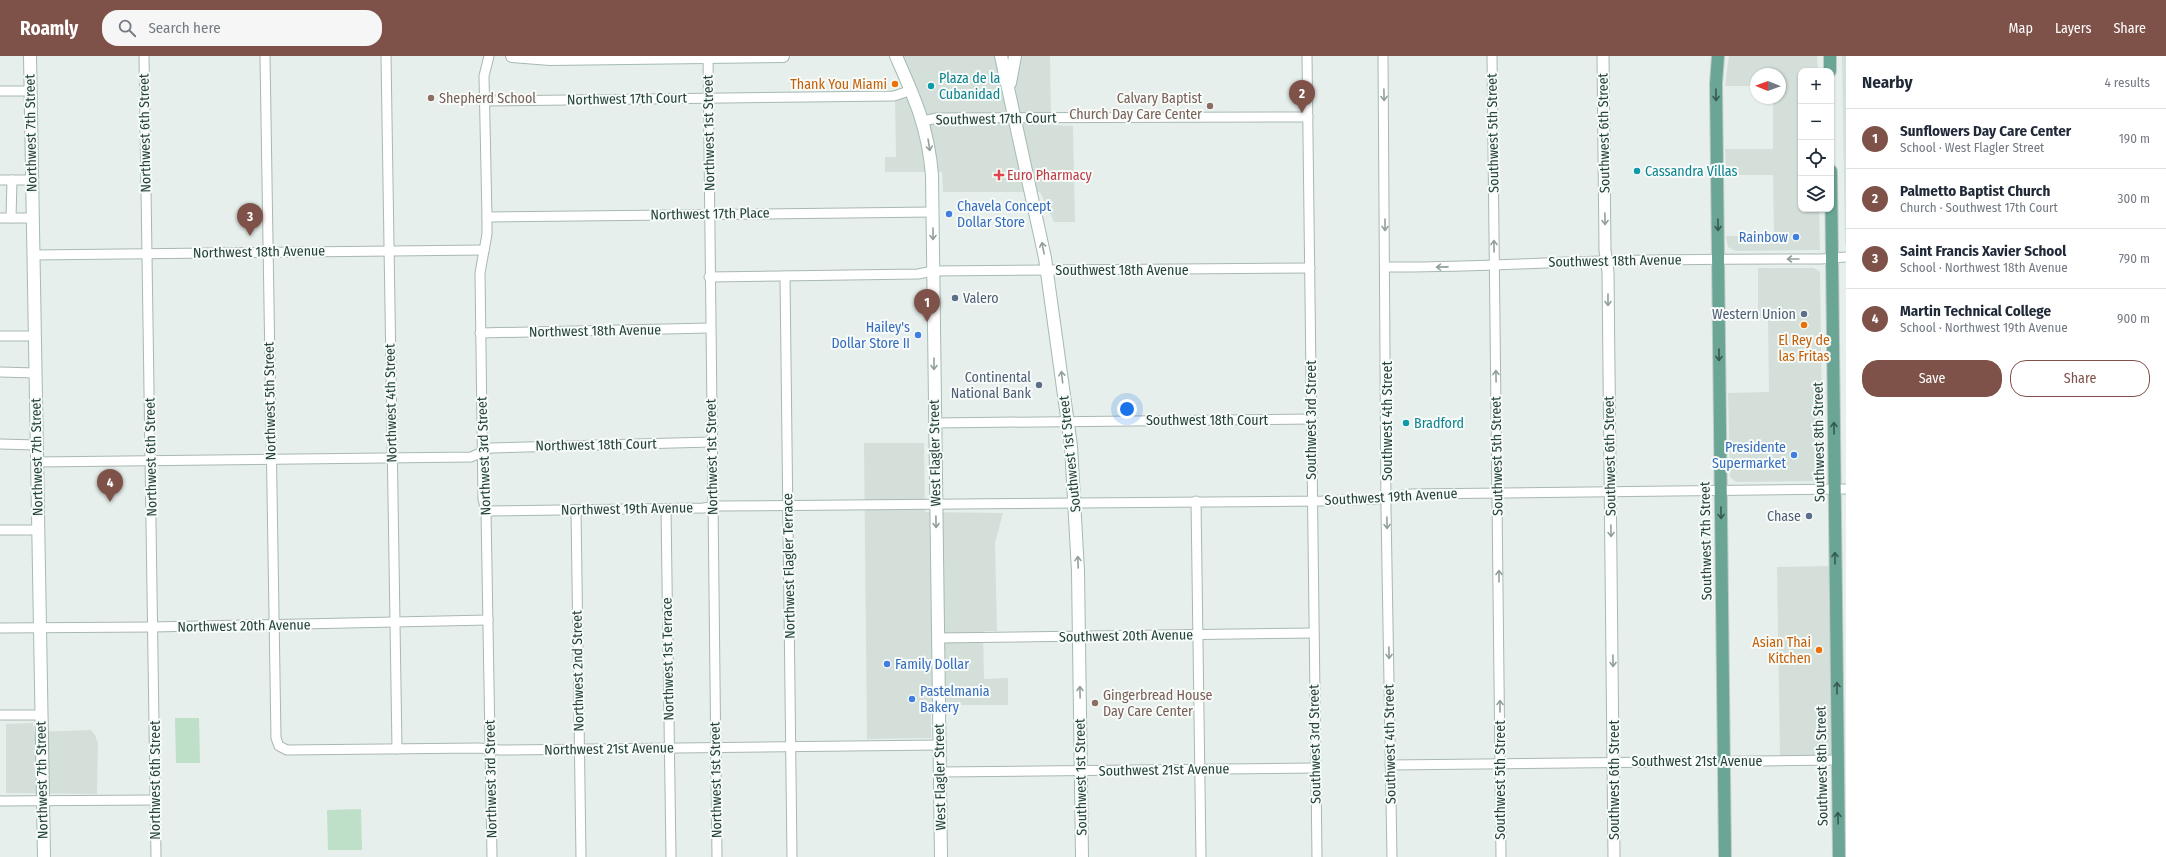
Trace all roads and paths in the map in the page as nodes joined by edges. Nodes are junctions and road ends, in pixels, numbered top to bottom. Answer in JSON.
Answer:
{"nodes":[{"id":1,"x":30,"y":56,"type":"edge"},
{"id":2,"x":144,"y":56,"type":"edge"},
{"id":3,"x":265,"y":56,"type":"edge"},
{"id":4,"x":386,"y":56,"type":"edge"},
{"id":5,"x":489,"y":56,"type":"edge"},
{"id":6,"x":512,"y":56,"type":"edge"},
{"id":7,"x":747,"y":56,"type":"edge"},
{"id":8,"x":783,"y":56,"type":"edge"},
{"id":9,"x":896,"y":56,"type":"edge"},
{"id":10,"x":1002,"y":56,"type":"edge"},
{"id":11,"x":1015,"y":56,"type":"edge"},
{"id":12,"x":1307,"y":56,"type":"edge"},
{"id":13,"x":1383,"y":56,"type":"edge"},
{"id":14,"x":1492,"y":56,"type":"edge"},
{"id":15,"x":1603,"y":56,"type":"edge"},
{"id":16,"x":1718,"y":56,"type":"edge"},
{"id":17,"x":1830,"y":56,"type":"edge"},
{"id":18,"x":627,"y":57,"type":"edge"},
{"id":19,"x":708,"y":57,"type":"edge"},
{"id":20,"x":1830,"y":68,"type":"edge"},
{"id":21,"x":1009,"y":88,"type":"junction"},
{"id":22,"x":912,"y":90,"type":"junction"},
{"id":23,"x":0,"y":91,"type":"edge"},
{"id":24,"x":31,"y":91,"type":"junction"},
{"id":25,"x":708,"y":98,"type":"junction"},
{"id":26,"x":484,"y":101,"type":"junction"},
{"id":27,"x":1308,"y":117,"type":"junction"},
{"id":28,"x":1016,"y":118,"type":"junction"},
{"id":29,"x":923,"y":121,"type":"junction"},
{"id":30,"x":1831,"y":176,"type":"edge"},
{"id":31,"x":0,"y":180,"type":"edge"},
{"id":32,"x":12,"y":180,"type":"junction"},
{"id":33,"x":32,"y":180,"type":"junction"},
{"id":34,"x":933,"y":212,"type":"junction"},
{"id":35,"x":709,"y":214,"type":"junction"},
{"id":36,"x":487,"y":217,"type":"junction"},
{"id":37,"x":0,"y":218,"type":"edge"},
{"id":38,"x":11,"y":218,"type":"junction"},
{"id":39,"x":33,"y":218,"type":"junction"},
{"id":40,"x":388,"y":250,"type":"junction"},
{"id":41,"x":484,"y":250,"type":"junction"},
{"id":42,"x":268,"y":252,"type":"junction"},
{"id":43,"x":147,"y":254,"type":"junction"},
{"id":44,"x":34,"y":255,"type":"junction"},
{"id":45,"x":1846,"y":257,"type":"edge"},
{"id":46,"x":1832,"y":258,"type":"junction"},
{"id":47,"x":1718,"y":259,"type":"junction"},
{"id":48,"x":1606,"y":261,"type":"junction"},
{"id":49,"x":1495,"y":266,"type":"junction"},
{"id":50,"x":1385,"y":267,"type":"junction"},
{"id":51,"x":1310,"y":268,"type":"junction"},
{"id":52,"x":1047,"y":270,"type":"junction"},
{"id":53,"x":933,"y":271,"type":"junction"},
{"id":54,"x":785,"y":276,"type":"junction"},
{"id":55,"x":709,"y":277,"type":"junction"},
{"id":56,"x":710,"y":328,"type":"junction"},
{"id":57,"x":480,"y":333,"type":"junction"},
{"id":58,"x":0,"y":336,"type":"edge"},
{"id":59,"x":35,"y":336,"type":"junction"},
{"id":60,"x":0,"y":372,"type":"edge"},
{"id":61,"x":35,"y":373,"type":"junction"},
{"id":62,"x":1312,"y":419,"type":"junction"},
{"id":63,"x":1067,"y":422,"type":"junction"},
{"id":64,"x":935,"y":423,"type":"junction"},
{"id":65,"x":711,"y":442,"type":"junction"},
{"id":66,"x":0,"y":444,"type":"edge"},
{"id":67,"x":36,"y":445,"type":"junction"},
{"id":68,"x":482,"y":451,"type":"junction"},
{"id":69,"x":392,"y":458,"type":"junction"},
{"id":70,"x":271,"y":460,"type":"junction"},
{"id":71,"x":151,"y":461,"type":"junction"},
{"id":72,"x":37,"y":462,"type":"junction"},
{"id":73,"x":1840,"y":490,"type":"edge"},
{"id":74,"x":1610,"y":492,"type":"junction"},
{"id":75,"x":1721,"y":492,"type":"junction"},
{"id":76,"x":1498,"y":494,"type":"junction"},
{"id":77,"x":1387,"y":498,"type":"junction"},
{"id":78,"x":1196,"y":501,"type":"junction"},
{"id":79,"x":1312,"y":501,"type":"junction"},
{"id":80,"x":1075,"y":503,"type":"junction"},
{"id":81,"x":936,"y":504,"type":"junction"},
{"id":82,"x":788,"y":505,"type":"junction"},
{"id":83,"x":712,"y":507,"type":"junction"},
{"id":84,"x":666,"y":508,"type":"junction"},
{"id":85,"x":576,"y":510,"type":"junction"},
{"id":86,"x":486,"y":511,"type":"junction"},
{"id":87,"x":0,"y":530,"type":"edge"},
{"id":88,"x":38,"y":530,"type":"junction"},
{"id":89,"x":488,"y":620,"type":"junction"},
{"id":90,"x":395,"y":622,"type":"junction"},
{"id":91,"x":275,"y":625,"type":"junction"},
{"id":92,"x":0,"y":628,"type":"edge"},
{"id":93,"x":40,"y":628,"type":"junction"},
{"id":94,"x":153,"y":628,"type":"junction"},
{"id":95,"x":1314,"y":633,"type":"junction"},
{"id":96,"x":1198,"y":635,"type":"junction"},
{"id":97,"x":1079,"y":637,"type":"junction"},
{"id":98,"x":938,"y":638,"type":"junction"},
{"id":99,"x":1841,"y":663,"type":"edge"},
{"id":100,"x":0,"y":715,"type":"edge"},
{"id":101,"x":41,"y":715,"type":"junction"},
{"id":102,"x":939,"y":745,"type":"junction"},
{"id":103,"x":279,"y":746,"type":"joint"},
{"id":104,"x":791,"y":747,"type":"junction"},
{"id":105,"x":670,"y":748,"type":"junction"},
{"id":106,"x":716,"y":748,"type":"junction"},
{"id":107,"x":397,"y":749,"type":"junction"},
{"id":108,"x":490,"y":749,"type":"junction"},
{"id":109,"x":580,"y":749,"type":"junction"},
{"id":110,"x":1837,"y":760,"type":"junction"},
{"id":111,"x":1724,"y":761,"type":"junction"},
{"id":112,"x":1614,"y":762,"type":"junction"},
{"id":113,"x":1500,"y":764,"type":"junction"},
{"id":114,"x":1390,"y":765,"type":"junction"},
{"id":115,"x":1315,"y":768,"type":"junction"},
{"id":116,"x":1200,"y":770,"type":"junction"},
{"id":117,"x":1081,"y":771,"type":"junction"},
{"id":118,"x":940,"y":772,"type":"junction"},
{"id":119,"x":155,"y":800,"type":"junction"},
{"id":120,"x":0,"y":801,"type":"edge"},
{"id":121,"x":42,"y":802,"type":"junction"},
{"id":122,"x":44,"y":857,"type":"edge"},
{"id":123,"x":156,"y":857,"type":"edge"},
{"id":124,"x":492,"y":857,"type":"edge"},
{"id":125,"x":581,"y":857,"type":"edge"},
{"id":126,"x":671,"y":857,"type":"edge"},
{"id":127,"x":717,"y":857,"type":"edge"},
{"id":128,"x":792,"y":857,"type":"edge"},
{"id":129,"x":941,"y":857,"type":"edge"},
{"id":130,"x":1082,"y":857,"type":"edge"},
{"id":131,"x":1201,"y":857,"type":"edge"},
{"id":132,"x":1317,"y":857,"type":"edge"},
{"id":133,"x":1392,"y":857,"type":"edge"},
{"id":134,"x":1501,"y":857,"type":"edge"},
{"id":135,"x":1614,"y":857,"type":"edge"},
{"id":136,"x":1725,"y":857,"type":"edge"},
{"id":137,"x":1839,"y":857,"type":"edge"}],
"edges":[{"from":1,"to":24,"type":"main road","name":"Northwest 7th Street"},
{"from":2,"to":43,"type":"street","name":"Northwest 6th Street"},
{"from":3,"to":42,"type":"street","name":"Northwest 5th Street"},
{"from":4,"to":40,"type":"street","name":"Northwest 4th Street"},
{"from":5,"to":26,"type":"street","name":"Northwest 3rd Street"},
{"from":6,"to":18,"type":"main road"},
{"from":7,"to":8,"type":"main road"},
{"from":7,"to":19,"type":"main road"},
{"from":9,"to":22,"type":"main road","name":"West Flagler Street"},
{"from":10,"to":21,"type":"main road","name":"Southwest 1st Street"},
{"from":11,"to":21,"type":"main road"},
{"from":12,"to":27,"type":"street","name":"Southwest 3rd Street"},
{"from":13,"to":50,"type":"street","name":"Southwest 4th Street","one_way":true},
{"from":49,"to":14,"type":"street","name":"Southwest 5th Street","one_way":true},
{"from":15,"to":48,"type":"street","name":"Southwest 6th Street","one_way":true},
{"from":16,"to":47,"type":"main road","name":"Southwest 7th Street","one_way":true},
{"from":17,"to":20,"type":"main road"},
{"from":18,"to":19,"type":"main road"},
{"from":19,"to":25,"type":"street","name":"Northwest 1st Street"},
{"from":21,"to":28,"type":"main road","name":"Southwest 1st Street"},
{"from":22,"to":25,"type":"street","name":"Northwest 17th Court"},
{"from":22,"to":29,"type":"main road","name":"West Flagler Street"},
{"from":23,"to":24,"type":"street"},
{"from":24,"to":33,"type":"main road","name":"Northwest 7th Street"},
{"from":25,"to":26,"type":"street","name":"Northwest 17th Court"},
{"from":25,"to":35,"type":"street","name":"Northwest 1st Street"},
{"from":26,"to":36,"type":"street","name":"Northwest 3rd Street"},
{"from":27,"to":28,"type":"street","name":"Southwest 17th Court"},
{"from":27,"to":51,"type":"street","name":"Southwest 3rd Street"},
{"from":28,"to":29,"type":"street","name":"Southwest 17th Court"},
{"from":52,"to":28,"type":"main road","name":"Southwest 1st Street","one_way":true},
{"from":29,"to":34,"type":"main road","name":"West Flagler Street","one_way":true},
{"from":30,"to":46,"type":"main road","name":"Southwest 8th Street"},
{"from":31,"to":32,"type":"street"},
{"from":32,"to":33,"type":"street"},
{"from":32,"to":38,"type":"street"},
{"from":33,"to":39,"type":"main road","name":"Northwest 7th Street"},
{"from":34,"to":35,"type":"street","name":"Northwest 17th Place"},
{"from":34,"to":53,"type":"main road","name":"West Flagler Street","one_way":true},
{"from":35,"to":36,"type":"street","name":"Northwest 17th Place"},
{"from":35,"to":55,"type":"street","name":"Northwest 1st Street"},
{"from":36,"to":41,"type":"street","name":"Northwest 3rd Street"},
{"from":37,"to":38,"type":"street"},
{"from":38,"to":39,"type":"street"},
{"from":39,"to":44,"type":"main road","name":"Northwest 7th Street"},
{"from":40,"to":41,"type":"street","name":"Northwest 18th Avenue"},
{"from":40,"to":42,"type":"street","name":"Northwest 18th Avenue"},
{"from":40,"to":69,"type":"street","name":"Northwest 4th Street"},
{"from":41,"to":57,"type":"street","name":"Northwest 3rd Street"},
{"from":42,"to":43,"type":"street","name":"Northwest 18th Avenue"},
{"from":42,"to":70,"type":"street","name":"Northwest 5th Street"},
{"from":43,"to":44,"type":"street","name":"Northwest 18th Avenue"},
{"from":43,"to":71,"type":"street","name":"Northwest 6th Street"},
{"from":44,"to":59,"type":"main road","name":"Northwest 7th Street"},
{"from":45,"to":46,"type":"street","name":"Southwest 18th Avenue"},
{"from":46,"to":47,"type":"street","name":"Southwest 18th Avenue","one_way":true},
{"from":73,"to":46,"type":"main road","name":"Southwest 8th Street","one_way":true},
{"from":47,"to":48,"type":"street","name":"Southwest 18th Avenue"},
{"from":47,"to":75,"type":"main road","name":"Southwest 7th Street","one_way":true},
{"from":48,"to":49,"type":"street","name":"Southwest 18th Avenue"},
{"from":48,"to":74,"type":"street","name":"Southwest 6th Street","one_way":true},
{"from":49,"to":50,"type":"street","name":"Southwest 18th Avenue","one_way":true},
{"from":76,"to":49,"type":"street","name":"Southwest 5th Street","one_way":true},
{"from":50,"to":77,"type":"street","name":"Southwest 4th Street"},
{"from":51,"to":52,"type":"street","name":"Southwest 18th Avenue"},
{"from":51,"to":62,"type":"street","name":"Southwest 3rd Street"},
{"from":52,"to":53,"type":"street","name":"Southwest 18th Avenue"},
{"from":63,"to":52,"type":"main road","name":"Southwest 1st Street","one_way":true},
{"from":53,"to":54,"type":"street"},
{"from":53,"to":64,"type":"main road","name":"West Flagler Street","one_way":true},
{"from":54,"to":55,"type":"street"},
{"from":54,"to":82,"type":"street","name":"Northwest Flagler Terrace"},
{"from":55,"to":56,"type":"street","name":"Northwest 1st Street"},
{"from":56,"to":57,"type":"street","name":"Northwest 18th Avenue"},
{"from":56,"to":65,"type":"street","name":"Northwest 1st Street"},
{"from":57,"to":68,"type":"street","name":"Northwest 3rd Street"},
{"from":58,"to":59,"type":"street"},
{"from":59,"to":61,"type":"main road","name":"Northwest 7th Street"},
{"from":60,"to":61,"type":"street"},
{"from":61,"to":67,"type":"main road","name":"Northwest 7th Street"},
{"from":62,"to":63,"type":"street","name":"Southwest 18th Court"},
{"from":62,"to":79,"type":"street","name":"Southwest 3rd Street"},
{"from":63,"to":64,"type":"street","name":"Southwest 18th Court"},
{"from":63,"to":80,"type":"main road","name":"Southwest 1st Street"},
{"from":64,"to":81,"type":"main road","name":"West Flagler Street"},
{"from":65,"to":68,"type":"street","name":"Northwest 18th Court"},
{"from":65,"to":83,"type":"street","name":"Northwest 1st Street"},
{"from":66,"to":67,"type":"street"},
{"from":67,"to":72,"type":"main road","name":"Northwest 7th Street"},
{"from":68,"to":69,"type":"street"},
{"from":68,"to":86,"type":"street","name":"Northwest 3rd Street"},
{"from":69,"to":70,"type":"street"},
{"from":69,"to":90,"type":"street","name":"Northwest 4th Street"},
{"from":70,"to":71,"type":"street"},
{"from":70,"to":91,"type":"street","name":"Northwest 5th Street"},
{"from":71,"to":72,"type":"street"},
{"from":71,"to":94,"type":"street","name":"Northwest 6th Street"},
{"from":72,"to":88,"type":"main road","name":"Northwest 7th Street"},
{"from":73,"to":75,"type":"street","name":"Southwest 19th Avenue"},
{"from":99,"to":73,"type":"main road","name":"Southwest 8th Street","one_way":true},
{"from":74,"to":75,"type":"street","name":"Southwest 19th Avenue"},
{"from":74,"to":76,"type":"street","name":"Southwest 19th Avenue"},
{"from":74,"to":112,"type":"street","name":"Southwest 6th Street","one_way":true},
{"from":75,"to":111,"type":"main road","name":"Southwest 7th Street","one_way":true},
{"from":76,"to":77,"type":"street","name":"Southwest 19th Avenue"},
{"from":113,"to":76,"type":"street","name":"Southwest 5th Street","one_way":true},
{"from":77,"to":79,"type":"street","name":"Southwest 19th Avenue"},
{"from":77,"to":114,"type":"street","name":"Southwest 4th Street","one_way":true},
{"from":78,"to":79,"type":"street","name":"Southwest 19th Avenue"},
{"from":78,"to":80,"type":"street","name":"Southwest 19th Avenue"},
{"from":78,"to":96,"type":"street"},
{"from":79,"to":95,"type":"street","name":"Southwest 3rd Street"},
{"from":80,"to":81,"type":"street","name":"Southwest 19th Avenue"},
{"from":97,"to":80,"type":"main road","name":"Southwest 1st Street","one_way":true},
{"from":81,"to":82,"type":"street","name":"Northwest 19th Avenue"},
{"from":81,"to":98,"type":"main road","name":"West Flagler Street","one_way":true},
{"from":82,"to":83,"type":"street","name":"Northwest 19th Avenue"},
{"from":82,"to":104,"type":"street","name":"Northwest Flagler Terrace"},
{"from":83,"to":84,"type":"street","name":"Northwest 19th Avenue"},
{"from":83,"to":106,"type":"street","name":"Northwest 1st Street"},
{"from":84,"to":85,"type":"street","name":"Northwest 19th Avenue"},
{"from":84,"to":105,"type":"street","name":"Northwest 1st Terrace"},
{"from":85,"to":86,"type":"street","name":"Northwest 19th Avenue"},
{"from":85,"to":109,"type":"street","name":"Northwest 2nd Street"},
{"from":86,"to":89,"type":"street","name":"Northwest 3rd Street"},
{"from":87,"to":88,"type":"street"},
{"from":88,"to":93,"type":"main road","name":"Northwest 7th Street"},
{"from":89,"to":90,"type":"street","name":"Northwest 20th Avenue"},
{"from":89,"to":108,"type":"street","name":"Northwest 3rd Street"},
{"from":90,"to":91,"type":"street","name":"Northwest 20th Avenue"},
{"from":90,"to":107,"type":"street","name":"Northwest 4th Street"},
{"from":91,"to":94,"type":"street","name":"Northwest 20th Avenue"},
{"from":91,"to":103,"type":"street","name":"Northwest 5th Street"},
{"from":92,"to":93,"type":"street","name":"Northwest 20th Avenue"},
{"from":93,"to":94,"type":"street","name":"Northwest 20th Avenue"},
{"from":93,"to":101,"type":"main road","name":"Northwest 7th Street"},
{"from":94,"to":119,"type":"street","name":"Northwest 6th Street"},
{"from":95,"to":96,"type":"street","name":"Southwest 20th Avenue"},
{"from":95,"to":115,"type":"street","name":"Southwest 3rd Street"},
{"from":96,"to":97,"type":"street","name":"Southwest 20th Avenue"},
{"from":96,"to":116,"type":"street"},
{"from":97,"to":98,"type":"street","name":"Southwest 20th Avenue"},
{"from":117,"to":97,"type":"main road","name":"Southwest 1st Street","one_way":true},
{"from":98,"to":102,"type":"main road","name":"West Flagler Street"},
{"from":110,"to":99,"type":"main road","name":"Southwest 8th Street","one_way":true},
{"from":100,"to":101,"type":"street"},
{"from":101,"to":121,"type":"main road","name":"Northwest 7th Street"},
{"from":102,"to":104,"type":"street","name":"Northwest 21st Avenue"},
{"from":102,"to":118,"type":"main road","name":"West Flagler Street"},
{"from":103,"to":107,"type":"street","name":"Northwest 21st Avenue"},
{"from":104,"to":106,"type":"street","name":"Northwest 21st Avenue"},
{"from":104,"to":128,"type":"street","name":"Northwest Flagler Terrace"},
{"from":105,"to":106,"type":"street","name":"Northwest 21st Avenue"},
{"from":105,"to":109,"type":"street","name":"Northwest 21st Avenue"},
{"from":105,"to":126,"type":"street","name":"Northwest 1st Terrace"},
{"from":106,"to":127,"type":"street","name":"Northwest 1st Street"},
{"from":107,"to":108,"type":"street","name":"Northwest 21st Avenue"},
{"from":108,"to":109,"type":"street","name":"Northwest 21st Avenue"},
{"from":108,"to":124,"type":"street","name":"Northwest 3rd Street"},
{"from":109,"to":125,"type":"street","name":"Northwest 2nd Street"},
{"from":110,"to":111,"type":"street","name":"Southwest 21st Avenue"},
{"from":137,"to":110,"type":"main road","name":"Southwest 8th Street","one_way":true},
{"from":111,"to":112,"type":"street","name":"Southwest 21st Avenue"},
{"from":111,"to":136,"type":"main road","name":"Southwest 7th Street"},
{"from":112,"to":113,"type":"street","name":"Southwest 21st Avenue"},
{"from":112,"to":135,"type":"street","name":"Southwest 6th Street"},
{"from":113,"to":114,"type":"street","name":"Southwest 21st Avenue"},
{"from":113,"to":134,"type":"street","name":"Southwest 5th Street"},
{"from":114,"to":133,"type":"street","name":"Southwest 4th Street"},
{"from":115,"to":116,"type":"street","name":"Southwest 21st Avenue"},
{"from":115,"to":132,"type":"street","name":"Southwest 3rd Street"},
{"from":116,"to":117,"type":"street","name":"Southwest 21st Avenue"},
{"from":116,"to":131,"type":"street"},
{"from":117,"to":118,"type":"street","name":"Southwest 21st Avenue"},
{"from":117,"to":130,"type":"main road","name":"Southwest 1st Street"},
{"from":118,"to":129,"type":"main road","name":"West Flagler Street"},
{"from":119,"to":121,"type":"street"},
{"from":119,"to":123,"type":"street","name":"Northwest 6th Street"},
{"from":120,"to":121,"type":"street"},
{"from":121,"to":122,"type":"main road","name":"Northwest 7th Street"}]}
